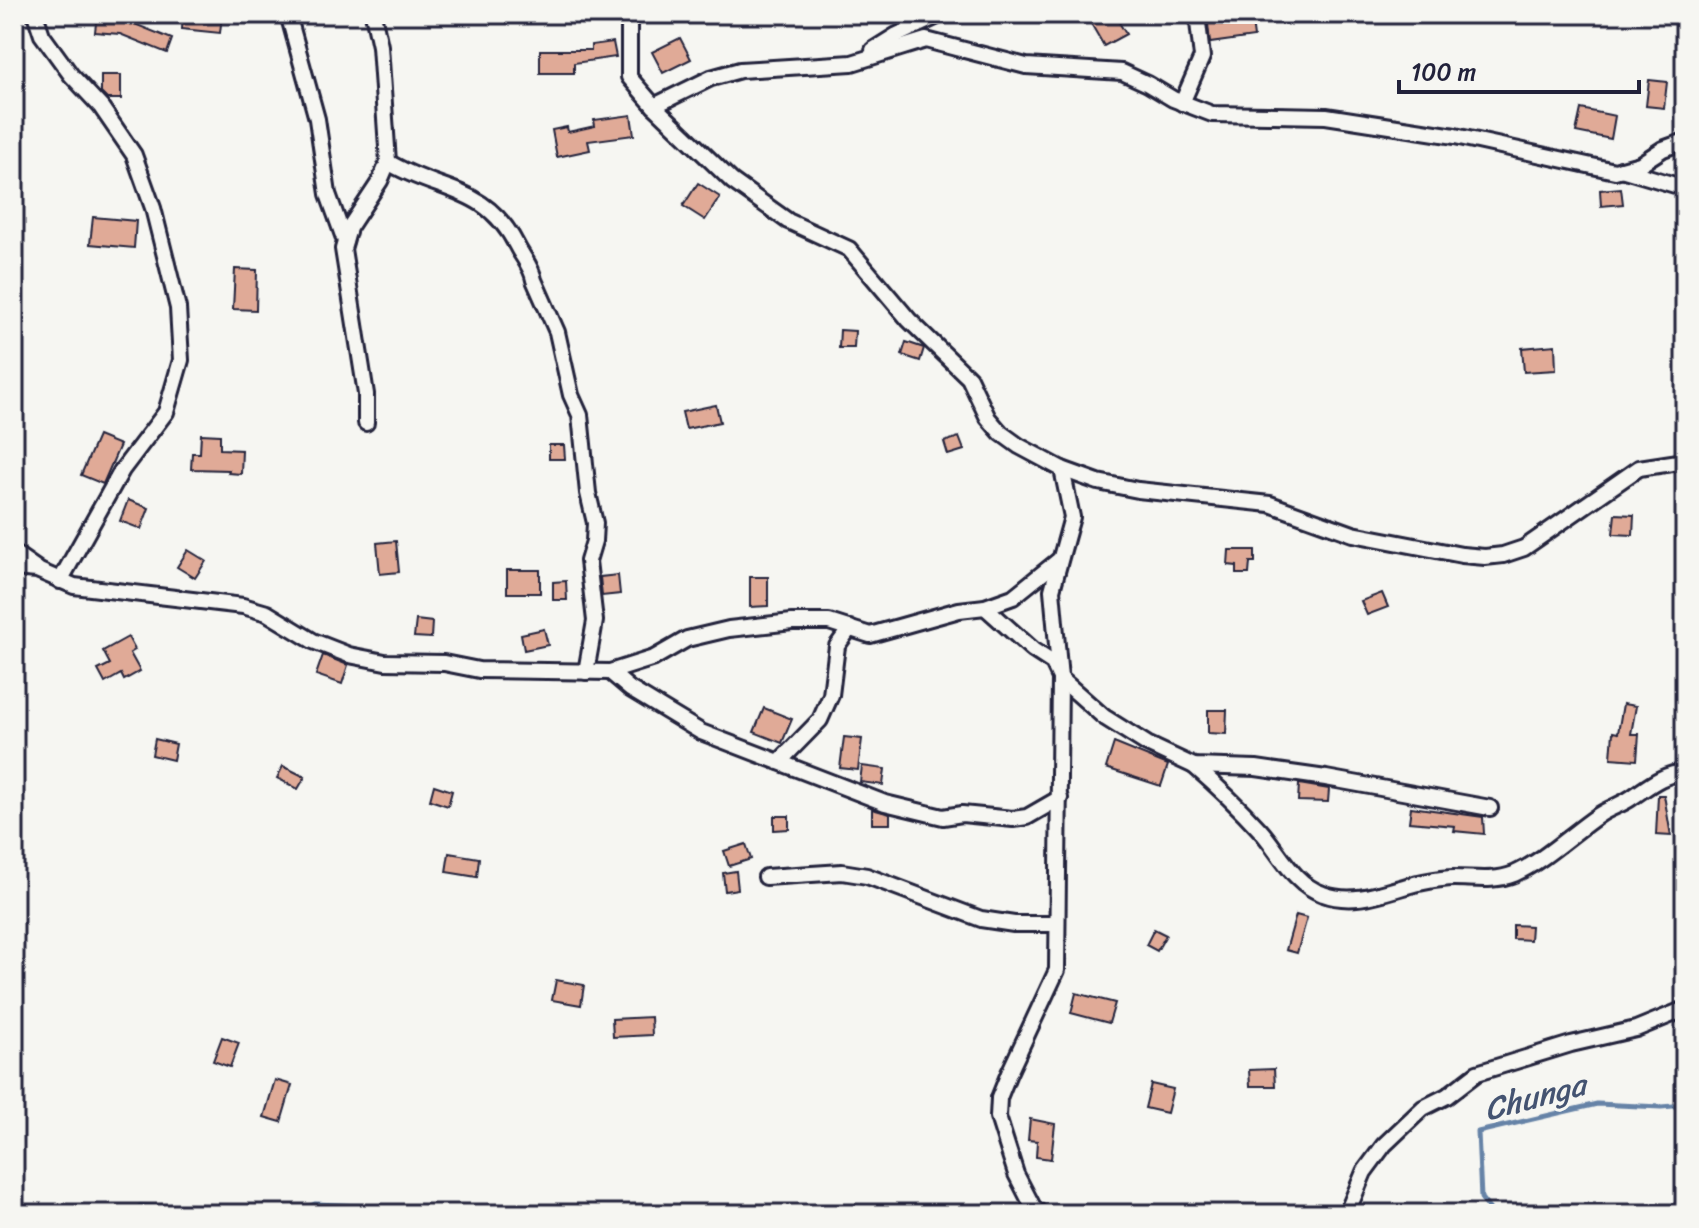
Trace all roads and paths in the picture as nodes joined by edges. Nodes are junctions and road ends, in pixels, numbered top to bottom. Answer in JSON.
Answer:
{"nodes":[{"id":1,"x":35,"y":14,"type":"edge"},
{"id":2,"x":288,"y":14,"type":"edge"},
{"id":3,"x":373,"y":14,"type":"edge"},
{"id":4,"x":629,"y":14,"type":"edge"},
{"id":5,"x":942,"y":14,"type":"edge"},
{"id":6,"x":1197,"y":14,"type":"edge"},
{"id":7,"x":852,"y":63,"type":"junction"},
{"id":8,"x":1182,"y":103,"type":"junction"},
{"id":9,"x":654,"y":106,"type":"junction"},
{"id":10,"x":1685,"y":141,"type":"edge"},
{"id":11,"x":388,"y":162,"type":"junction"},
{"id":12,"x":1621,"y":169,"type":"junction"},
{"id":13,"x":1685,"y":188,"type":"edge"},
{"id":14,"x":345,"y":241,"type":"junction"},
{"id":15,"x":366,"y":423,"type":"dead end"},
{"id":16,"x":1685,"y":461,"type":"edge"},
{"id":17,"x":1062,"y":469,"type":"junction"},
{"id":18,"x":14,"y":553,"type":"edge"},
{"id":19,"x":1059,"y":560,"type":"junction"},
{"id":20,"x":14,"y":568,"type":"edge"},
{"id":21,"x":37,"y":570,"type":"junction"},
{"id":22,"x":60,"y":581,"type":"junction"},
{"id":23,"x":985,"y":607,"type":"junction"},
{"id":24,"x":850,"y":628,"type":"junction"},
{"id":25,"x":586,"y":672,"type":"junction"},
{"id":26,"x":610,"y":672,"type":"junction"},
{"id":27,"x":1060,"y":678,"type":"junction"},
{"id":28,"x":779,"y":762,"type":"junction"},
{"id":29,"x":1194,"y":766,"type":"junction"},
{"id":30,"x":1685,"y":772,"type":"edge"},
{"id":31,"x":1060,"y":798,"type":"junction"},
{"id":32,"x":1490,"y":808,"type":"dead end"},
{"id":33,"x":766,"y":877,"type":"dead end"},
{"id":34,"x":1056,"y":924,"type":"junction"},
{"id":35,"x":1685,"y":1009,"type":"edge"},
{"id":36,"x":1041,"y":1214,"type":"edge"},
{"id":37,"x":1342,"y":1214,"type":"edge"}],
"edges":[{"from":1,"to":22,"type":"street"},
{"from":2,"to":14,"type":"street"},
{"from":3,"to":11,"type":"street"},
{"from":4,"to":9,"type":"street"},
{"from":5,"to":7,"type":"street"},
{"from":6,"to":8,"type":"street"},
{"from":7,"to":8,"type":"street"},
{"from":7,"to":9,"type":"street"},
{"from":8,"to":12,"type":"street"},
{"from":9,"to":17,"type":"street"},
{"from":10,"to":12,"type":"street"},
{"from":11,"to":14,"type":"street"},
{"from":11,"to":25,"type":"street"},
{"from":12,"to":13,"type":"street"},
{"from":14,"to":15,"type":"street"},
{"from":16,"to":17,"type":"street"},
{"from":17,"to":19,"type":"street"},
{"from":18,"to":21,"type":"street"},
{"from":19,"to":23,"type":"street"},
{"from":19,"to":27,"type":"street"},
{"from":20,"to":21,"type":"street"},
{"from":21,"to":22,"type":"street"},
{"from":22,"to":25,"type":"street"},
{"from":23,"to":24,"type":"street"},
{"from":23,"to":27,"type":"street"},
{"from":24,"to":26,"type":"street"},
{"from":24,"to":28,"type":"street"},
{"from":25,"to":26,"type":"street"},
{"from":26,"to":28,"type":"street"},
{"from":27,"to":29,"type":"street"},
{"from":27,"to":31,"type":"street"},
{"from":28,"to":31,"type":"street"},
{"from":29,"to":30,"type":"street"},
{"from":29,"to":32,"type":"street"},
{"from":31,"to":34,"type":"street"},
{"from":33,"to":34,"type":"street"},
{"from":34,"to":36,"type":"street"},
{"from":35,"to":37,"type":"street"}]}
